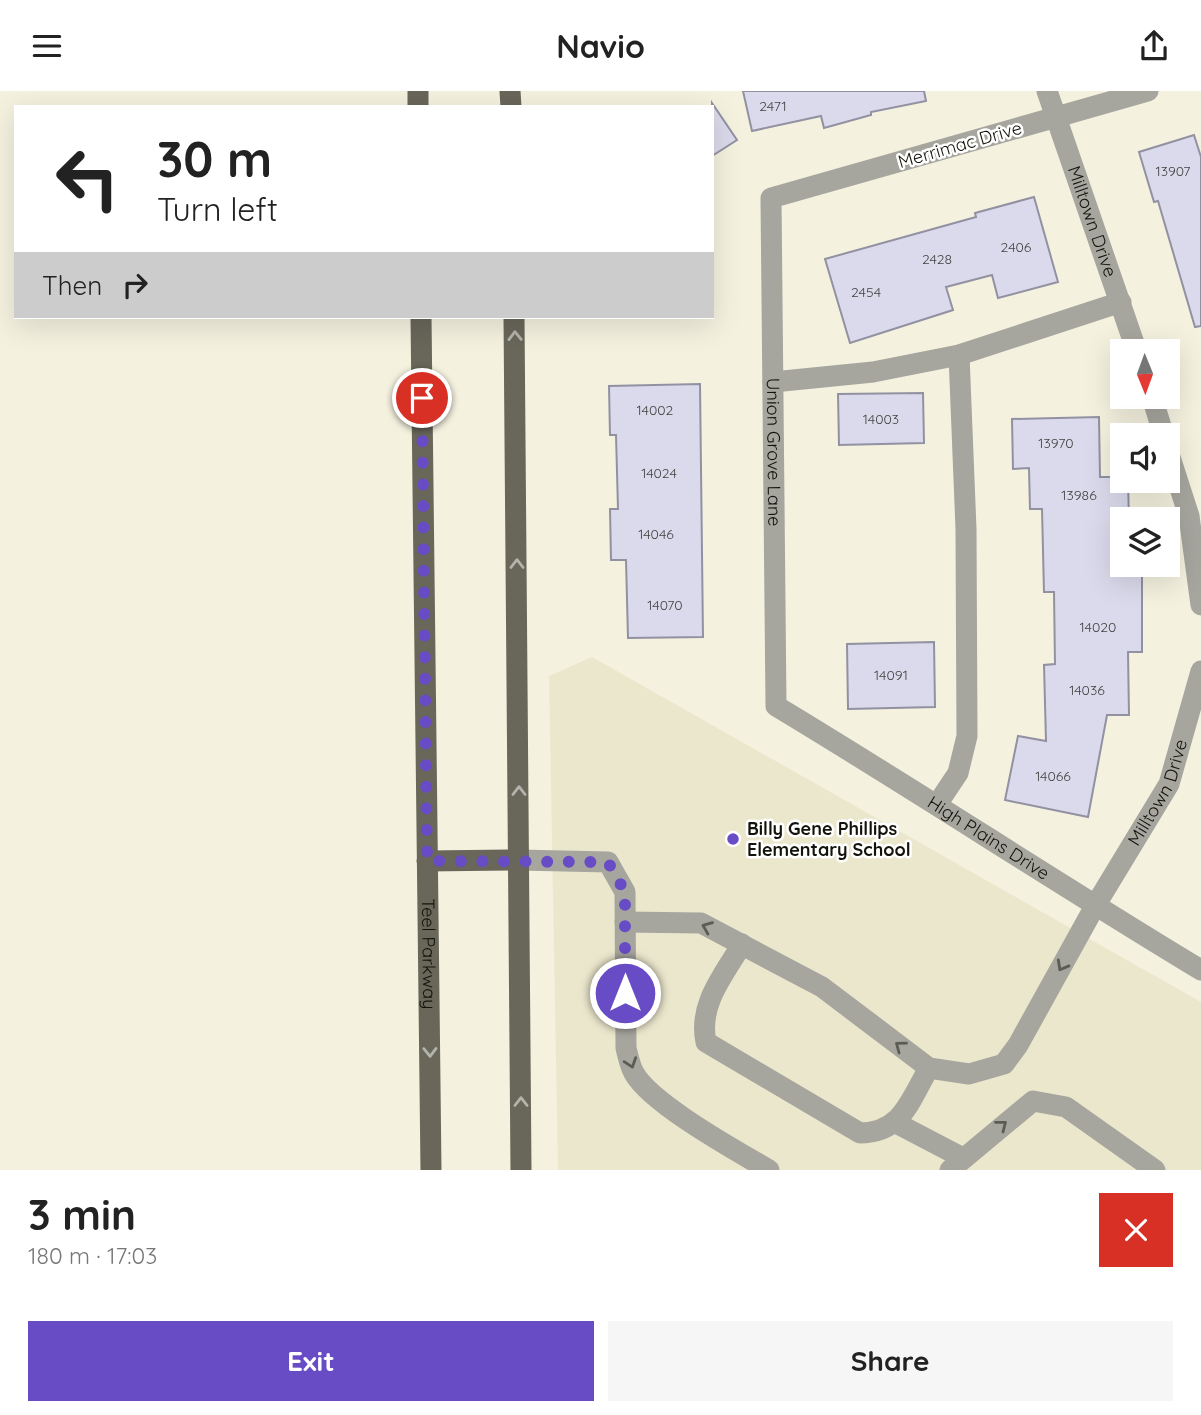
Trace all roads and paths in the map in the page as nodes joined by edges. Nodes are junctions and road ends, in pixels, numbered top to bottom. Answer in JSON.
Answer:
{"nodes":[{"id":1,"x":1047,"y":91,"type":"edge"},
{"id":2,"x":1148,"y":91,"type":"edge"},
{"id":3,"x":1054,"y":118,"type":"junction"},
{"id":4,"x":771,"y":198,"type":"joint"},
{"id":5,"x":1121,"y":302,"type":"junction"},
{"id":6,"x":421,"y":319,"type":"edge"},
{"id":7,"x":514,"y":319,"type":"edge"},
{"id":8,"x":1133,"y":339,"type":"edge"},
{"id":9,"x":959,"y":355,"type":"junction"},
{"id":10,"x":773,"y":382,"type":"junction"},
{"id":11,"x":1180,"y":488,"type":"edge"},
{"id":12,"x":1201,"y":605,"type":"edge"},
{"id":13,"x":1201,"y":671,"type":"edge"},
{"id":14,"x":776,"y":706,"type":"joint"},
{"id":15,"x":938,"y":803,"type":"junction"},
{"id":16,"x":519,"y":860,"type":"junction"},
{"id":17,"x":427,"y":861,"type":"junction"},
{"id":18,"x":1095,"y":906,"type":"junction"},
{"id":19,"x":625,"y":922,"type":"junction"},
{"id":20,"x":742,"y":944,"type":"junction"},
{"id":21,"x":1201,"y":970,"type":"edge"},
{"id":22,"x":929,"y":1068,"type":"junction"},
{"id":23,"x":896,"y":1123,"type":"junction"},
{"id":24,"x":957,"y":1164,"type":"edge"},
{"id":25,"x":431,"y":1170,"type":"edge"},
{"id":26,"x":521,"y":1170,"type":"edge"},
{"id":27,"x":769,"y":1170,"type":"edge"},
{"id":28,"x":1155,"y":1170,"type":"edge"}],
"edges":[{"from":1,"to":3,"type":"street","name":"Milltown Drive"},
{"from":2,"to":3,"type":"street","name":"Merrimac Drive"},
{"from":3,"to":4,"type":"street","name":"Merrimac Drive"},
{"from":3,"to":5,"type":"street","name":"Milltown Drive"},
{"from":4,"to":10,"type":"street","name":"Union Grove Lane"},
{"from":5,"to":8,"type":"street","name":"Milltown Drive"},
{"from":5,"to":9,"type":"street"},
{"from":6,"to":17,"type":"main road","name":"Teel Parkway"},
{"from":16,"to":7,"type":"main road","one_way":true},
{"from":9,"to":10,"type":"street"},
{"from":9,"to":15,"type":"street"},
{"from":10,"to":14,"type":"street","name":"Union Grove Lane"},
{"from":11,"to":12,"type":"street"},
{"from":13,"to":18,"type":"street","name":"Milltown Drive"},
{"from":14,"to":15,"type":"street","name":"High Plains Drive"},
{"from":15,"to":18,"type":"street","name":"High Plains Drive"},
{"from":16,"to":17,"type":"main road"},
{"from":16,"to":19,"type":"street"},
{"from":26,"to":16,"type":"main road","one_way":true},
{"from":17,"to":25,"type":"main road","name":"Teel Parkway","one_way":true},
{"from":18,"to":21,"type":"street","name":"High Plains Drive"},
{"from":18,"to":22,"type":"street","name":"Milltown Drive","one_way":true},
{"from":20,"to":19,"type":"street","one_way":true},
{"from":19,"to":27,"type":"street","one_way":true},
{"from":22,"to":20,"type":"street","one_way":true},
{"from":20,"to":23,"type":"street"},
{"from":22,"to":23,"type":"street"},
{"from":23,"to":24,"type":"street"},
{"from":24,"to":28,"type":"street","one_way":true}]}
